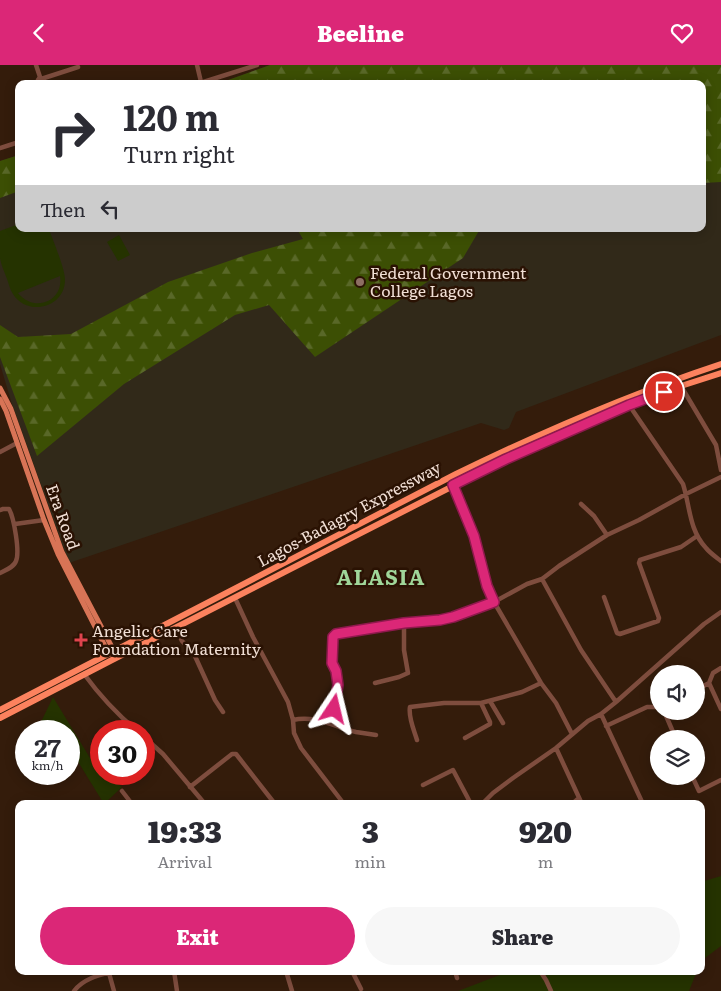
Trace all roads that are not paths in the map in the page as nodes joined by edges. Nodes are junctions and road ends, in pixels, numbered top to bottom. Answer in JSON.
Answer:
{"nodes":[{"id":1,"x":36,"y":65,"type":"edge"},
{"id":2,"x":197,"y":65,"type":"edge"},
{"id":3,"x":254,"y":65,"type":"edge"},
{"id":4,"x":78,"y":67,"type":"dead end"},
{"id":5,"x":39,"y":80,"type":"edge"},
{"id":6,"x":43,"y":80,"type":"edge"},
{"id":7,"x":199,"y":80,"type":"edge"},
{"id":8,"x":208,"y":80,"type":"edge"},
{"id":9,"x":15,"y":143,"type":"edge"},
{"id":10,"x":0,"y":148,"type":"edge"},
{"id":11,"x":721,"y":364,"type":"edge"},
{"id":12,"x":721,"y":373,"type":"edge"},
{"id":13,"x":681,"y":386,"type":"junction"},
{"id":14,"x":0,"y":388,"type":"edge"},
{"id":15,"x":0,"y":399,"type":"edge"},
{"id":16,"x":629,"y":405,"type":"junction"},
{"id":17,"x":17,"y":443,"type":"junction"},
{"id":18,"x":0,"y":453,"type":"edge"},
{"id":19,"x":721,"y":471,"type":"edge"},
{"id":20,"x":721,"y":477,"type":"edge"},
{"id":21,"x":453,"y":485,"type":"junction"},
{"id":22,"x":686,"y":494,"type":"junction"},
{"id":23,"x":581,"y":504,"type":"dead end"},
{"id":24,"x":0,"y":510,"type":"edge"},
{"id":25,"x":44,"y":520,"type":"junction"},
{"id":26,"x":15,"y":524,"type":"junction"},
{"id":27,"x":607,"y":535,"type":"junction"},
{"id":28,"x":697,"y":536,"type":"junction"},
{"id":29,"x":721,"y":561,"type":"edge"},
{"id":30,"x":0,"y":573,"type":"edge"},
{"id":31,"x":542,"y":579,"type":"junction"},
{"id":32,"x":604,"y":597,"type":"dead end"},
{"id":33,"x":235,"y":598,"type":"junction"},
{"id":34,"x":494,"y":602,"type":"junction"},
{"id":35,"x":721,"y":612,"type":"edge"},
{"id":36,"x":404,"y":623,"type":"junction"},
{"id":37,"x":176,"y":628,"type":"junction"},
{"id":38,"x":112,"y":652,"type":"junction"},
{"id":39,"x":721,"y":668,"type":"edge"},
{"id":40,"x":84,"y":674,"type":"junction"},
{"id":41,"x":375,"y":683,"type":"dead end"},
{"id":42,"x":541,"y":683,"type":"junction"},
{"id":43,"x":709,"y":683,"type":"junction"},
{"id":44,"x":705,"y":685,"type":"edge"},
{"id":45,"x":490,"y":701,"type":"junction"},
{"id":46,"x":616,"y":702,"type":"junction"},
{"id":47,"x":481,"y":703,"type":"junction"},
{"id":48,"x":650,"y":707,"type":"edge"},
{"id":49,"x":721,"y":709,"type":"edge"},
{"id":50,"x":0,"y":710,"type":"edge"},
{"id":51,"x":223,"y":712,"type":"dead end"},
{"id":52,"x":601,"y":714,"type":"junction"},
{"id":53,"x":0,"y":718,"type":"edge"},
{"id":54,"x":124,"y":720,"type":"edge"},
{"id":55,"x":293,"y":720,"type":"junction"},
{"id":56,"x":503,"y":723,"type":"dead end"},
{"id":57,"x":331,"y":724,"type":"junction"},
{"id":58,"x":606,"y":725,"type":"junction"},
{"id":59,"x":376,"y":735,"type":"dead end"},
{"id":60,"x":572,"y":735,"type":"junction"},
{"id":61,"x":465,"y":738,"type":"dead end"},
{"id":62,"x":417,"y":740,"type":"dead end"},
{"id":63,"x":155,"y":747,"type":"edge"},
{"id":64,"x":556,"y":748,"type":"junction"},
{"id":65,"x":721,"y":780,"type":"edge"},
{"id":66,"x":423,"y":785,"type":"dead end"},
{"id":67,"x":696,"y":785,"type":"edge"},
{"id":68,"x":190,"y":787,"type":"junction"},
{"id":69,"x":122,"y":791,"type":"dead end"},
{"id":70,"x":579,"y":798,"type":"joint"},
{"id":71,"x":129,"y":800,"type":"edge"},
{"id":72,"x":202,"y":800,"type":"edge"},
{"id":73,"x":272,"y":800,"type":"edge"},
{"id":74,"x":341,"y":800,"type":"edge"},
{"id":75,"x":469,"y":800,"type":"edge"},
{"id":76,"x":486,"y":800,"type":"edge"},
{"id":77,"x":577,"y":800,"type":"edge"},
{"id":78,"x":641,"y":800,"type":"edge"},
{"id":79,"x":102,"y":975,"type":"edge"},
{"id":80,"x":110,"y":975,"type":"edge"},
{"id":81,"x":175,"y":975,"type":"edge"},
{"id":82,"x":287,"y":975,"type":"edge"},
{"id":83,"x":354,"y":975,"type":"edge"},
{"id":84,"x":456,"y":975,"type":"edge"},
{"id":85,"x":543,"y":975,"type":"edge"},
{"id":86,"x":457,"y":978,"type":"dead end"},
{"id":87,"x":361,"y":989,"type":"dead end"},
{"id":88,"x":74,"y":991,"type":"edge"},
{"id":89,"x":114,"y":991,"type":"edge"},
{"id":90,"x":177,"y":991,"type":"edge"},
{"id":91,"x":292,"y":991,"type":"edge"},
{"id":92,"x":551,"y":991,"type":"edge"}],
"edges":[{"from":1,"to":5,"type":"street"},
{"from":2,"to":7,"type":"street"},
{"from":3,"to":8,"type":"street"},
{"from":4,"to":6,"type":"street"},
{"from":9,"to":10,"type":"street"},
{"from":11,"to":38,"type":"highway","name":"Lagos-Badagry Expressway"},
{"from":12,"to":13,"type":"highway","name":"Lagos-Badagry Expressway"},
{"from":13,"to":16,"type":"highway","name":"Lagos-Badagry Expressway"},
{"from":13,"to":19,"type":"street"},
{"from":14,"to":38,"type":"main road","name":"Era Road"},
{"from":15,"to":17,"type":"main road"},
{"from":16,"to":21,"type":"highway","name":"Lagos-Badagry Expressway"},
{"from":16,"to":22,"type":"street"},
{"from":17,"to":18,"type":"street"},
{"from":17,"to":25,"type":"main road"},
{"from":20,"to":22,"type":"street"},
{"from":21,"to":33,"type":"highway","name":"Lagos-Badagry Expressway"},
{"from":21,"to":34,"type":"street"},
{"from":22,"to":27,"type":"street"},
{"from":22,"to":28,"type":"street"},
{"from":23,"to":27,"type":"street"},
{"from":24,"to":26,"type":"street"},
{"from":25,"to":26,"type":"street"},
{"from":25,"to":38,"type":"main road"},
{"from":26,"to":30,"type":"street"},
{"from":27,"to":31,"type":"street"},
{"from":28,"to":29,"type":"street"},
{"from":28,"to":32,"type":"street"},
{"from":31,"to":34,"type":"street"},
{"from":31,"to":46,"type":"street"},
{"from":33,"to":37,"type":"highway","name":"Lagos-Badagry Expressway"},
{"from":33,"to":55,"type":"street"},
{"from":34,"to":36,"type":"street"},
{"from":34,"to":42,"type":"street"},
{"from":35,"to":46,"type":"street"},
{"from":36,"to":41,"type":"street"},
{"from":36,"to":57,"type":"street"},
{"from":37,"to":40,"type":"highway","name":"Lagos-Badagry Expressway"},
{"from":37,"to":51,"type":"street"},
{"from":38,"to":50,"type":"highway","name":"Lagos-Badagry Expressway"},
{"from":39,"to":43,"type":"street"},
{"from":40,"to":53,"type":"highway","name":"Lagos-Badagry Expressway"},
{"from":40,"to":54,"type":"street"},
{"from":42,"to":45,"type":"street"},
{"from":42,"to":60,"type":"street"},
{"from":43,"to":44,"type":"street"},
{"from":43,"to":49,"type":"street"},
{"from":45,"to":47,"type":"street"},
{"from":45,"to":56,"type":"street"},
{"from":46,"to":52,"type":"street"},
{"from":47,"to":61,"type":"street"},
{"from":47,"to":62,"type":"street"},
{"from":48,"to":58,"type":"street"},
{"from":52,"to":58,"type":"street"},
{"from":52,"to":60,"type":"street"},
{"from":55,"to":57,"type":"street"},
{"from":55,"to":74,"type":"street"},
{"from":57,"to":59,"type":"street"},
{"from":58,"to":78,"type":"street"},
{"from":60,"to":64,"type":"street"},
{"from":63,"to":68,"type":"street"},
{"from":64,"to":70,"type":"street"},
{"from":64,"to":76,"type":"street"},
{"from":65,"to":67,"type":"street"},
{"from":66,"to":75,"type":"street"},
{"from":68,"to":72,"type":"street"},
{"from":68,"to":73,"type":"street"},
{"from":69,"to":71,"type":"street"},
{"from":70,"to":77,"type":"street"},
{"from":79,"to":88,"type":"street"},
{"from":80,"to":89,"type":"street"},
{"from":81,"to":90,"type":"street"},
{"from":82,"to":91,"type":"street"},
{"from":83,"to":87,"type":"street"},
{"from":84,"to":86,"type":"street"},
{"from":85,"to":92,"type":"street"}]}
